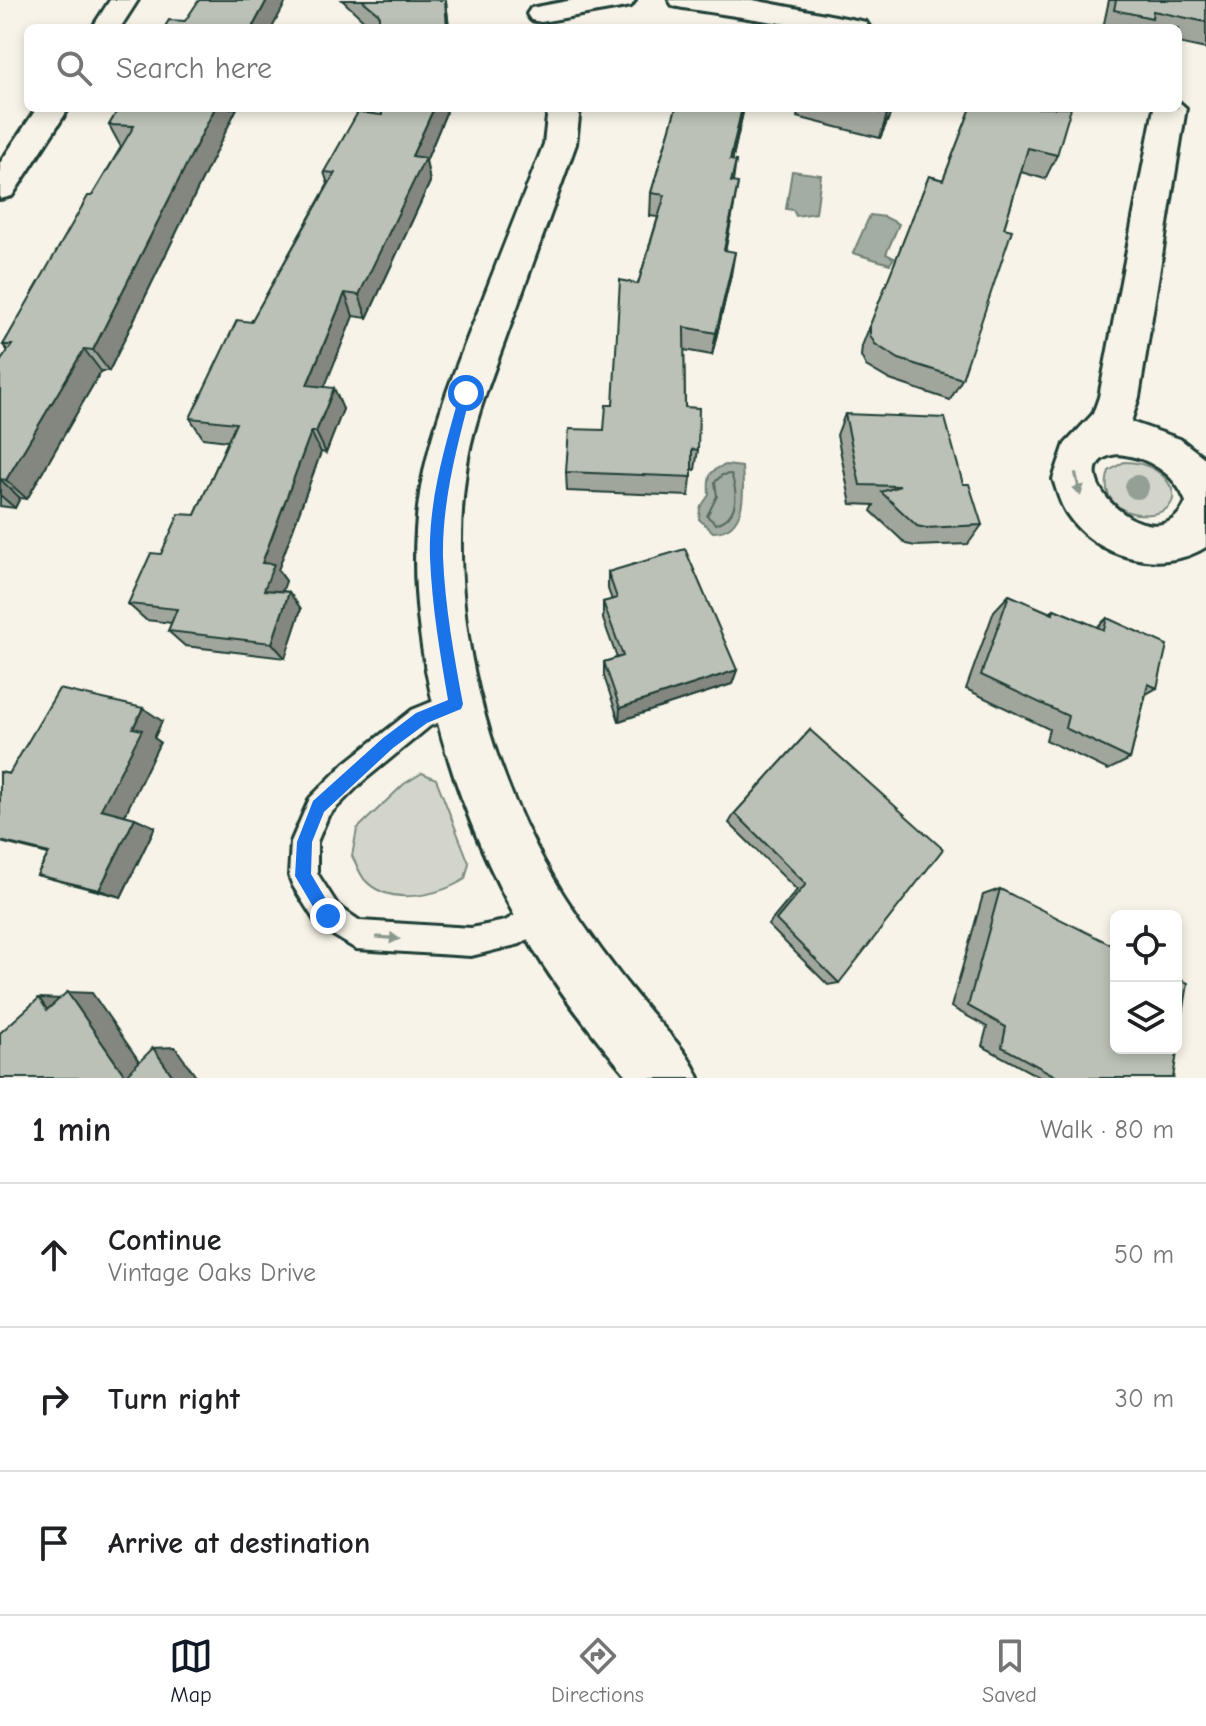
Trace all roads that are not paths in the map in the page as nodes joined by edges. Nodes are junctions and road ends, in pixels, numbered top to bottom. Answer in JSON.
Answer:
{"nodes":[{"id":1,"x":124,"y":0,"type":"edge"},
{"id":2,"x":621,"y":0,"type":"edge"},
{"id":3,"x":683,"y":0,"type":"edge"},
{"id":4,"x":539,"y":14,"type":"edge"},
{"id":5,"x":109,"y":24,"type":"edge"},
{"id":6,"x":836,"y":24,"type":"edge"},
{"id":7,"x":1182,"y":106,"type":"edge"},
{"id":8,"x":1206,"y":111,"type":"edge"},
{"id":9,"x":50,"y":112,"type":"edge"},
{"id":10,"x":564,"y":112,"type":"edge"},
{"id":11,"x":1169,"y":112,"type":"edge"},
{"id":12,"x":0,"y":188,"type":"edge"},
{"id":13,"x":1119,"y":397,"type":"junction"},
{"id":14,"x":1092,"y":444,"type":"junction"},
{"id":15,"x":1171,"y":453,"type":"junction"},
{"id":16,"x":1206,"y":502,"type":"edge"},
{"id":17,"x":456,"y":704,"type":"junction"},
{"id":18,"x":543,"y":913,"type":"junction"},
{"id":19,"x":669,"y":1078,"type":"edge"}],
"edges":[{"from":1,"to":5,"type":"street"},
{"from":2,"to":4,"type":"street"},
{"from":3,"to":6,"type":"street"},
{"from":7,"to":8,"type":"street"},
{"from":9,"to":12,"type":"street"},
{"from":10,"to":17,"type":"street"},
{"from":11,"to":13,"type":"street"},
{"from":13,"to":14,"type":"street"},
{"from":13,"to":15,"type":"street"},
{"from":14,"to":15,"type":"street"},
{"from":14,"to":16,"type":"street","one_way":true},
{"from":15,"to":16,"type":"street"},
{"from":17,"to":18,"type":"street"},
{"from":17,"to":18,"type":"lane","one_way":true},
{"from":18,"to":19,"type":"street"}]}
